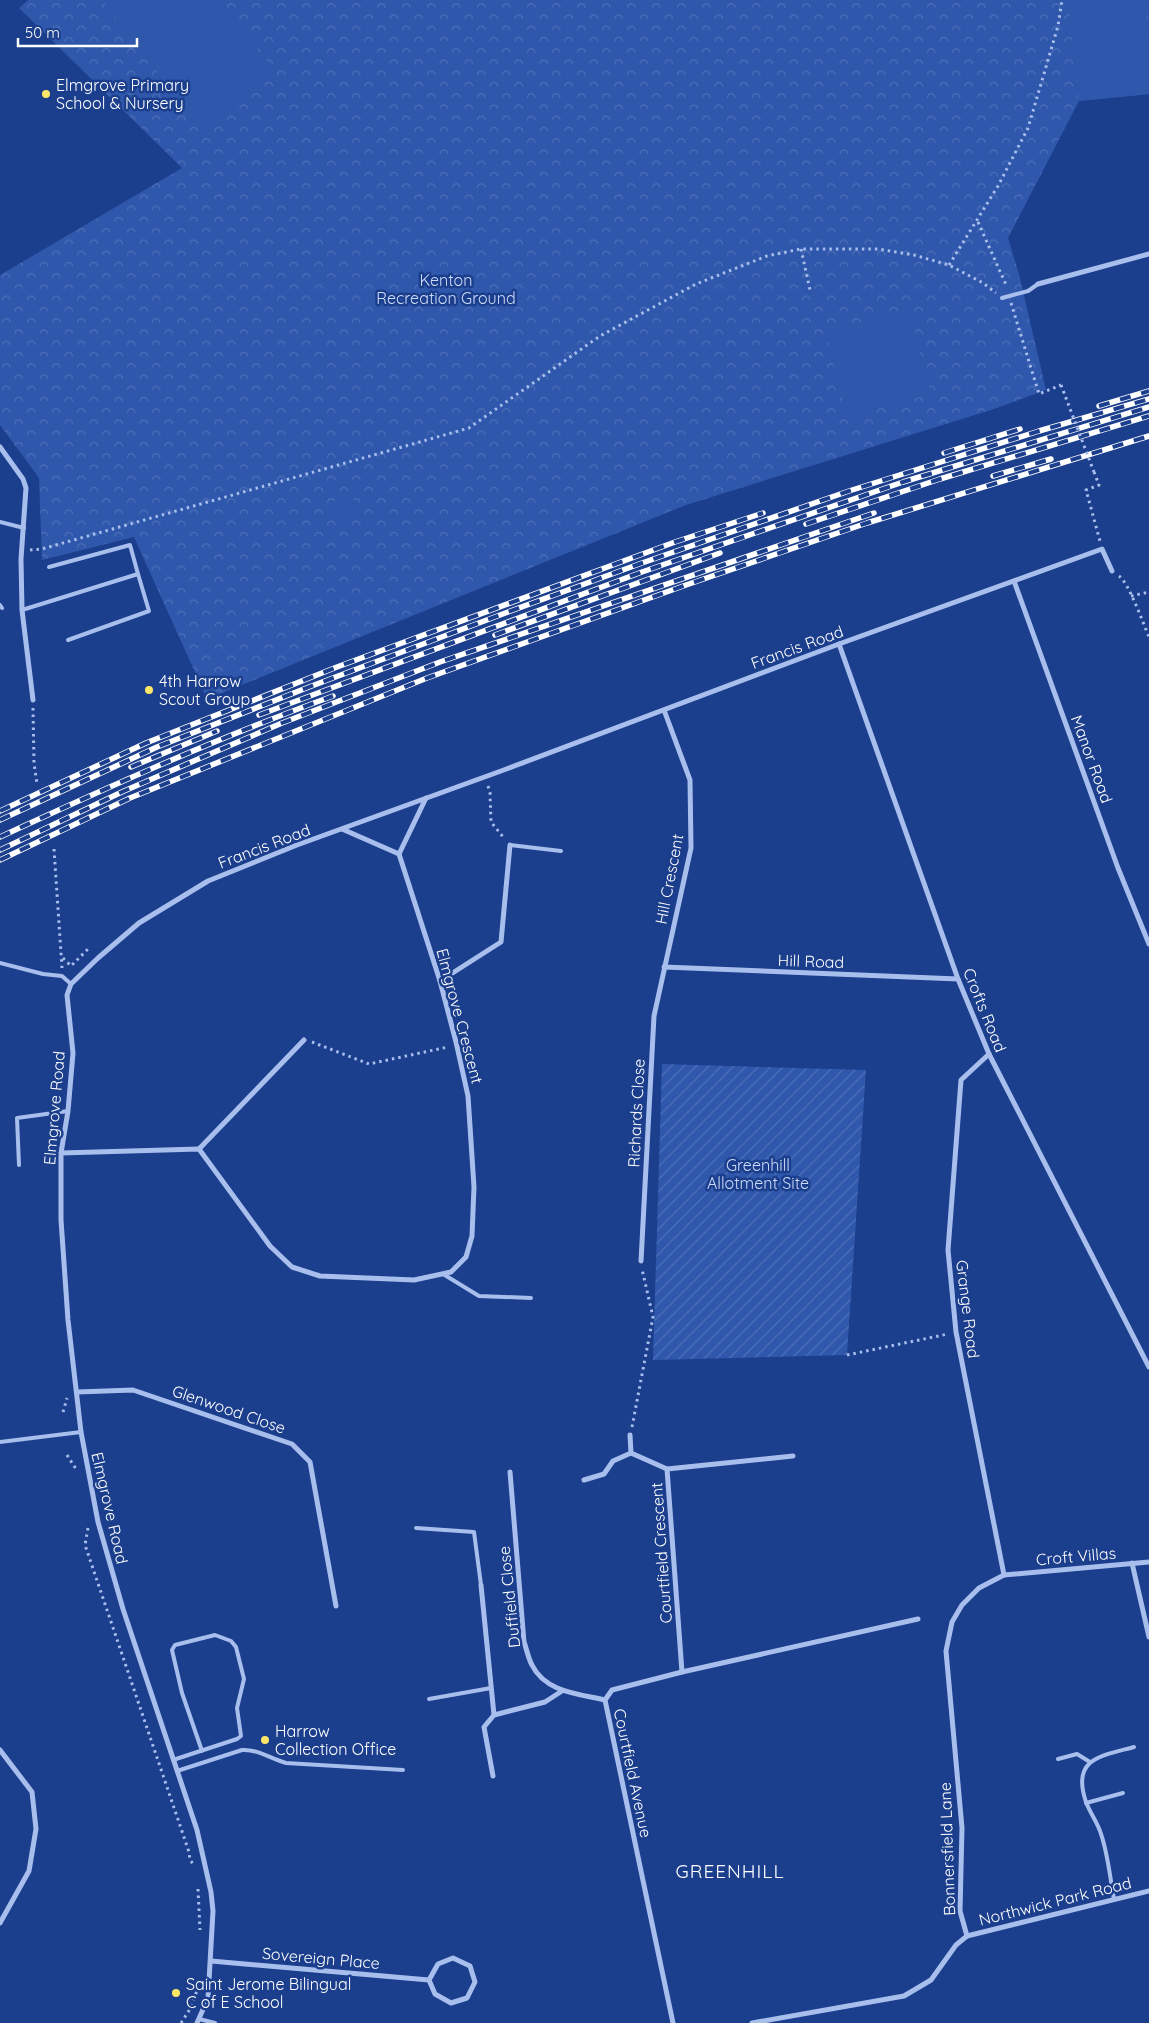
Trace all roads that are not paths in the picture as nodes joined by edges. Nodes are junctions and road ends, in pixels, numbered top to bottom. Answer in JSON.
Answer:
{"nodes":[{"id":1,"x":1149,"y":254,"type":"edge"},
{"id":2,"x":1038,"y":284,"type":"joint"},
{"id":3,"x":1002,"y":298,"type":"road end"},
{"id":4,"x":0,"y":448,"type":"edge"},
{"id":5,"x":0,"y":522,"type":"edge"},
{"id":6,"x":24,"y":528,"type":"junction"},
{"id":7,"x":49,"y":567,"type":"dead end"},
{"id":8,"x":1112,"y":571,"type":"dead end"},
{"id":9,"x":138,"y":574,"type":"junction"},
{"id":10,"x":1014,"y":581,"type":"junction"},
{"id":11,"x":22,"y":610,"type":"junction"},
{"id":12,"x":68,"y":640,"type":"dead end"},
{"id":13,"x":839,"y":644,"type":"junction"},
{"id":14,"x":33,"y":700,"type":"road end"},
{"id":15,"x":664,"y":710,"type":"junction"},
{"id":16,"x":426,"y":798,"type":"junction"},
{"id":17,"x":342,"y":829,"type":"junction"},
{"id":18,"x":510,"y":845,"type":"joint"},
{"id":19,"x":561,"y":851,"type":"dead end"},
{"id":20,"x":399,"y":854,"type":"junction"},
{"id":21,"x":1149,"y":944,"type":"edge"},
{"id":22,"x":0,"y":962,"type":"edge"},
{"id":23,"x":664,"y":967,"type":"junction"},
{"id":24,"x":958,"y":978,"type":"junction"},
{"id":25,"x":440,"y":981,"type":"junction"},
{"id":26,"x":71,"y":984,"type":"junction"},
{"id":27,"x":304,"y":1040,"type":"road end"},
{"id":28,"x":989,"y":1054,"type":"junction"},
{"id":29,"x":68,"y":1111,"type":"junction"},
{"id":30,"x":199,"y":1149,"type":"junction"},
{"id":31,"x":62,"y":1153,"type":"junction"},
{"id":32,"x":19,"y":1165,"type":"dead end"},
{"id":33,"x":641,"y":1261,"type":"road end"},
{"id":34,"x":442,"y":1274,"type":"junction"},
{"id":35,"x":531,"y":1298,"type":"dead end"},
{"id":36,"x":1149,"y":1367,"type":"edge"},
{"id":37,"x":77,"y":1392,"type":"junction"},
{"id":38,"x":81,"y":1432,"type":"junction"},
{"id":39,"x":630,"y":1435,"type":"road end"},
{"id":40,"x":0,"y":1442,"type":"edge"},
{"id":41,"x":631,"y":1453,"type":"junction"},
{"id":42,"x":793,"y":1456,"type":"dead end"},
{"id":43,"x":667,"y":1469,"type":"junction"},
{"id":44,"x":510,"y":1472,"type":"dead end"},
{"id":45,"x":584,"y":1480,"type":"dead end"},
{"id":46,"x":416,"y":1528,"type":"dead end"},
{"id":47,"x":1149,"y":1562,"type":"edge"},
{"id":48,"x":1132,"y":1563,"type":"junction"},
{"id":49,"x":1004,"y":1575,"type":"junction"},
{"id":50,"x":481,"y":1585,"type":"joint"},
{"id":51,"x":336,"y":1606,"type":"dead end"},
{"id":52,"x":918,"y":1619,"type":"dead end"},
{"id":53,"x":1149,"y":1637,"type":"edge"},
{"id":54,"x":682,"y":1672,"type":"junction"},
{"id":55,"x":491,"y":1688,"type":"junction"},
{"id":56,"x":562,"y":1691,"type":"junction"},
{"id":57,"x":429,"y":1699,"type":"dead end"},
{"id":58,"x":605,"y":1700,"type":"junction"},
{"id":59,"x":494,"y":1715,"type":"junction"},
{"id":60,"x":1134,"y":1747,"type":"dead end"},
{"id":61,"x":0,"y":1750,"type":"edge"},
{"id":62,"x":202,"y":1750,"type":"junction"},
{"id":63,"x":1058,"y":1759,"type":"dead end"},
{"id":64,"x":173,"y":1760,"type":"junction"},
{"id":65,"x":1090,"y":1762,"type":"junction"},
{"id":66,"x":403,"y":1770,"type":"dead end"},
{"id":67,"x":177,"y":1771,"type":"junction"},
{"id":68,"x":494,"y":1776,"type":"dead end"},
{"id":69,"x":1123,"y":1793,"type":"dead end"},
{"id":70,"x":1086,"y":1803,"type":"junction"},
{"id":71,"x":1149,"y":1891,"type":"edge"},
{"id":72,"x":1114,"y":1899,"type":"junction"},
{"id":73,"x":0,"y":1923,"type":"edge"},
{"id":74,"x":967,"y":1936,"type":"junction"},
{"id":75,"x":211,"y":1961,"type":"junction"},
{"id":76,"x":429,"y":1980,"type":"junction"},
{"id":77,"x":198,"y":2021,"type":"edge"},
{"id":78,"x":215,"y":2023,"type":"edge"},
{"id":79,"x":673,"y":2023,"type":"edge"},
{"id":80,"x":752,"y":2023,"type":"edge"}],
"edges":[{"from":1,"to":2,"type":"street"},
{"from":2,"to":3,"type":"lane"},
{"from":4,"to":6,"type":"street"},
{"from":5,"to":6,"type":"lane"},
{"from":6,"to":11,"type":"street"},
{"from":7,"to":9,"type":"lane"},
{"from":8,"to":10,"type":"street","name":"Francis Road"},
{"from":9,"to":11,"type":"lane"},
{"from":9,"to":12,"type":"lane"},
{"from":10,"to":13,"type":"street","name":"Francis Road"},
{"from":10,"to":21,"type":"street","name":"Manor Road"},
{"from":11,"to":14,"type":"street"},
{"from":13,"to":15,"type":"street","name":"Francis Road"},
{"from":13,"to":24,"type":"street","name":"Crofts Road"},
{"from":15,"to":16,"type":"street","name":"Francis Road"},
{"from":15,"to":23,"type":"street","name":"Hill Crescent"},
{"from":16,"to":17,"type":"street","name":"Francis Road"},
{"from":16,"to":20,"type":"street"},
{"from":17,"to":20,"type":"street"},
{"from":17,"to":26,"type":"street","name":"Francis Road"},
{"from":18,"to":19,"type":"lane"},
{"from":18,"to":25,"type":"street"},
{"from":20,"to":25,"type":"street","name":"Elmgrove Crescent"},
{"from":22,"to":26,"type":"lane"},
{"from":23,"to":24,"type":"street","name":"Hill Road"},
{"from":23,"to":33,"type":"street","name":"Richards Close"},
{"from":24,"to":28,"type":"street","name":"Crofts Road"},
{"from":25,"to":34,"type":"street","name":"Elmgrove Crescent"},
{"from":26,"to":29,"type":"street","name":"Elmgrove Road"},
{"from":27,"to":30,"type":"street"},
{"from":28,"to":36,"type":"street","name":"Crofts Road"},
{"from":28,"to":49,"type":"street","name":"Grange Road"},
{"from":29,"to":31,"type":"street","name":"Elmgrove Road"},
{"from":29,"to":32,"type":"lane"},
{"from":30,"to":31,"type":"street"},
{"from":30,"to":34,"type":"street","name":"Elmgrove Crescent"},
{"from":31,"to":37,"type":"street","name":"Elmgrove Road"},
{"from":34,"to":35,"type":"lane"},
{"from":37,"to":38,"type":"street","name":"Elmgrove Road"},
{"from":37,"to":51,"type":"street","name":"Glenwood Close"},
{"from":38,"to":40,"type":"lane"},
{"from":38,"to":64,"type":"street","name":"Elmgrove Road"},
{"from":39,"to":41,"type":"street"},
{"from":41,"to":43,"type":"street"},
{"from":41,"to":45,"type":"street"},
{"from":42,"to":43,"type":"street","name":"Courtfield Crescent"},
{"from":43,"to":54,"type":"street","name":"Courtfield Crescent"},
{"from":44,"to":56,"type":"street","name":"Duffield Close"},
{"from":46,"to":50,"type":"lane"},
{"from":47,"to":48,"type":"street","name":"Croft Villas"},
{"from":48,"to":49,"type":"street","name":"Croft Villas"},
{"from":48,"to":53,"type":"street"},
{"from":49,"to":74,"type":"street","name":"Bonnersfield Lane"},
{"from":50,"to":55,"type":"street"},
{"from":52,"to":54,"type":"street","name":"Courtfield Avenue"},
{"from":54,"to":58,"type":"street","name":"Courtfield Avenue"},
{"from":55,"to":57,"type":"lane"},
{"from":55,"to":59,"type":"street"},
{"from":56,"to":58,"type":"street","name":"Duffield Close"},
{"from":56,"to":59,"type":"street"},
{"from":58,"to":79,"type":"street","name":"Courtfield Avenue"},
{"from":59,"to":68,"type":"street"},
{"from":60,"to":65,"type":"lane"},
{"from":61,"to":73,"type":"street"},
{"from":62,"to":62,"type":"lane"},
{"from":62,"to":64,"type":"lane"},
{"from":63,"to":65,"type":"lane"},
{"from":64,"to":67,"type":"street","name":"Elmgrove Road"},
{"from":65,"to":70,"type":"lane"},
{"from":66,"to":67,"type":"lane"},
{"from":67,"to":75,"type":"street","name":"Elmgrove Road"},
{"from":69,"to":70,"type":"lane"},
{"from":70,"to":72,"type":"lane"},
{"from":71,"to":72,"type":"street","name":"Northwick Park Road"},
{"from":72,"to":74,"type":"street","name":"Northwick Park Road"},
{"from":74,"to":80,"type":"street","name":"Bonnersfield Lane"},
{"from":75,"to":76,"type":"street","name":"Sovereign Place"},
{"from":75,"to":77,"type":"street","name":"Elmgrove Road"},
{"from":76,"to":76,"type":"street"},
{"from":77,"to":78,"type":"lane"}]}
